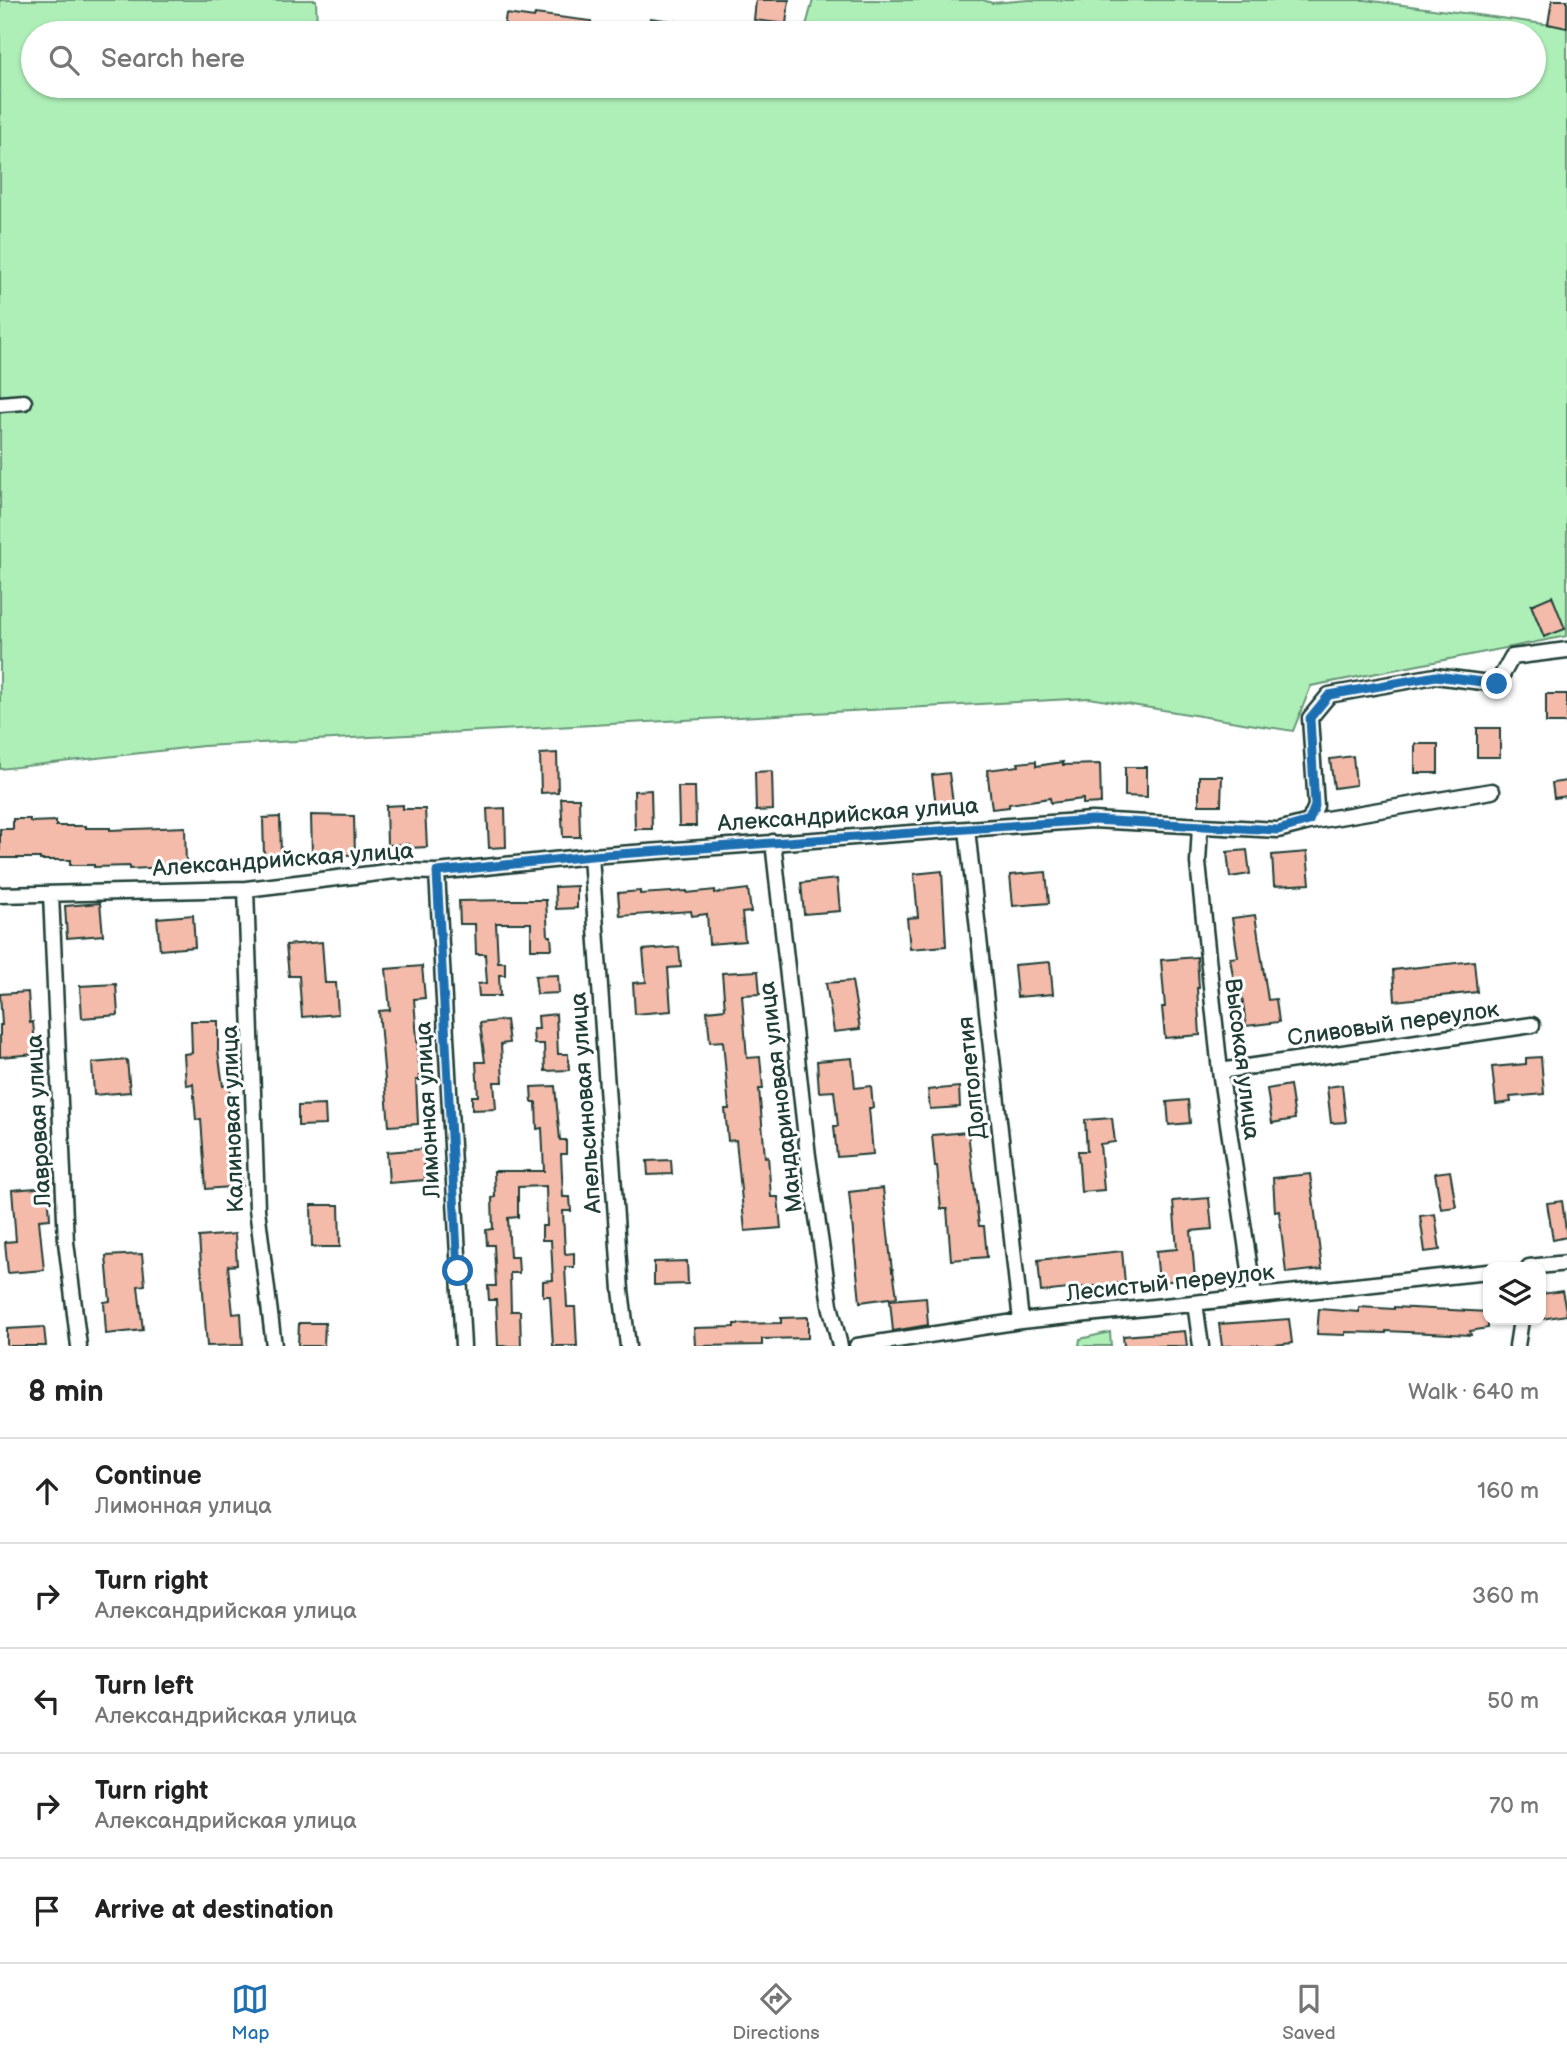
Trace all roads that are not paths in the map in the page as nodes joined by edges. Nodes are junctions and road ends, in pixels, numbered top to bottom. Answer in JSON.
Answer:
{"nodes":[{"id":1,"x":24,"y":402,"type":"dead end"},
{"id":2,"x":0,"y":404,"type":"edge"},
{"id":3,"x":1567,"y":650,"type":"edge"},
{"id":4,"x":1492,"y":791,"type":"dead end"},
{"id":5,"x":1309,"y":821,"type":"junction"},
{"id":6,"x":1200,"y":826,"type":"junction"},
{"id":7,"x":967,"y":829,"type":"junction"},
{"id":8,"x":773,"y":842,"type":"junction"},
{"id":9,"x":591,"y":856,"type":"junction"},
{"id":10,"x":437,"y":872,"type":"junction"},
{"id":11,"x":246,"y":889,"type":"junction"},
{"id":12,"x":51,"y":894,"type":"junction"},
{"id":13,"x":0,"y":895,"type":"edge"},
{"id":14,"x":1531,"y":1025,"type":"dead end"},
{"id":15,"x":1220,"y":1071,"type":"junction"},
{"id":16,"x":1567,"y":1263,"type":"edge"},
{"id":17,"x":1546,"y":1265,"type":"edge"},
{"id":18,"x":1483,"y":1273,"type":"edge"},
{"id":19,"x":1254,"y":1296,"type":"junction"},
{"id":20,"x":1195,"y":1303,"type":"junction"},
{"id":21,"x":1021,"y":1321,"type":"junction"},
{"id":22,"x":1520,"y":1325,"type":"edge"},
{"id":23,"x":79,"y":1346,"type":"edge"},
{"id":24,"x":274,"y":1346,"type":"edge"},
{"id":25,"x":463,"y":1346,"type":"edge"},
{"id":26,"x":628,"y":1346,"type":"edge"},
{"id":27,"x":840,"y":1346,"type":"edge"},
{"id":28,"x":857,"y":1346,"type":"edge"},
{"id":29,"x":1201,"y":1346,"type":"edge"},
{"id":30,"x":1517,"y":1346,"type":"edge"}],
"edges":[{"from":1,"to":2,"type":"street"},
{"from":3,"to":5,"type":"street"},
{"from":4,"to":5,"type":"street","name":"Александрийская улица"},
{"from":5,"to":6,"type":"street","name":"Александрийская улица"},
{"from":6,"to":7,"type":"street","name":"Александрийская улица"},
{"from":6,"to":15,"type":"street","name":"Высокая улица"},
{"from":7,"to":8,"type":"street","name":"Александрийская улица"},
{"from":7,"to":21,"type":"street","name":"Долголетия"},
{"from":8,"to":9,"type":"street","name":"Александрийская улица"},
{"from":8,"to":27,"type":"street","name":"Мандариновая улица"},
{"from":9,"to":10,"type":"street","name":"Александрийская улица"},
{"from":9,"to":26,"type":"street","name":"Апельсиновая улица"},
{"from":10,"to":11,"type":"street","name":"Александрийская улица"},
{"from":10,"to":25,"type":"street","name":"Лимонная улица"},
{"from":11,"to":12,"type":"street","name":"Александрийская улица"},
{"from":11,"to":24,"type":"street","name":"Калиновая улица"},
{"from":12,"to":13,"type":"street","name":"Александрийская улица"},
{"from":12,"to":23,"type":"street","name":"Лавровая улица"},
{"from":14,"to":15,"type":"street","name":"Сливовый переулок"},
{"from":15,"to":19,"type":"street","name":"Высокая улица"},
{"from":16,"to":17,"type":"street"},
{"from":18,"to":19,"type":"street","name":"Лесистый переулок"},
{"from":19,"to":20,"type":"street","name":"Лесистый переулок"},
{"from":20,"to":21,"type":"street","name":"Лесистый переулок"},
{"from":20,"to":29,"type":"street"},
{"from":21,"to":28,"type":"street","name":"Лесистый переулок"},
{"from":22,"to":30,"type":"street"}]}
